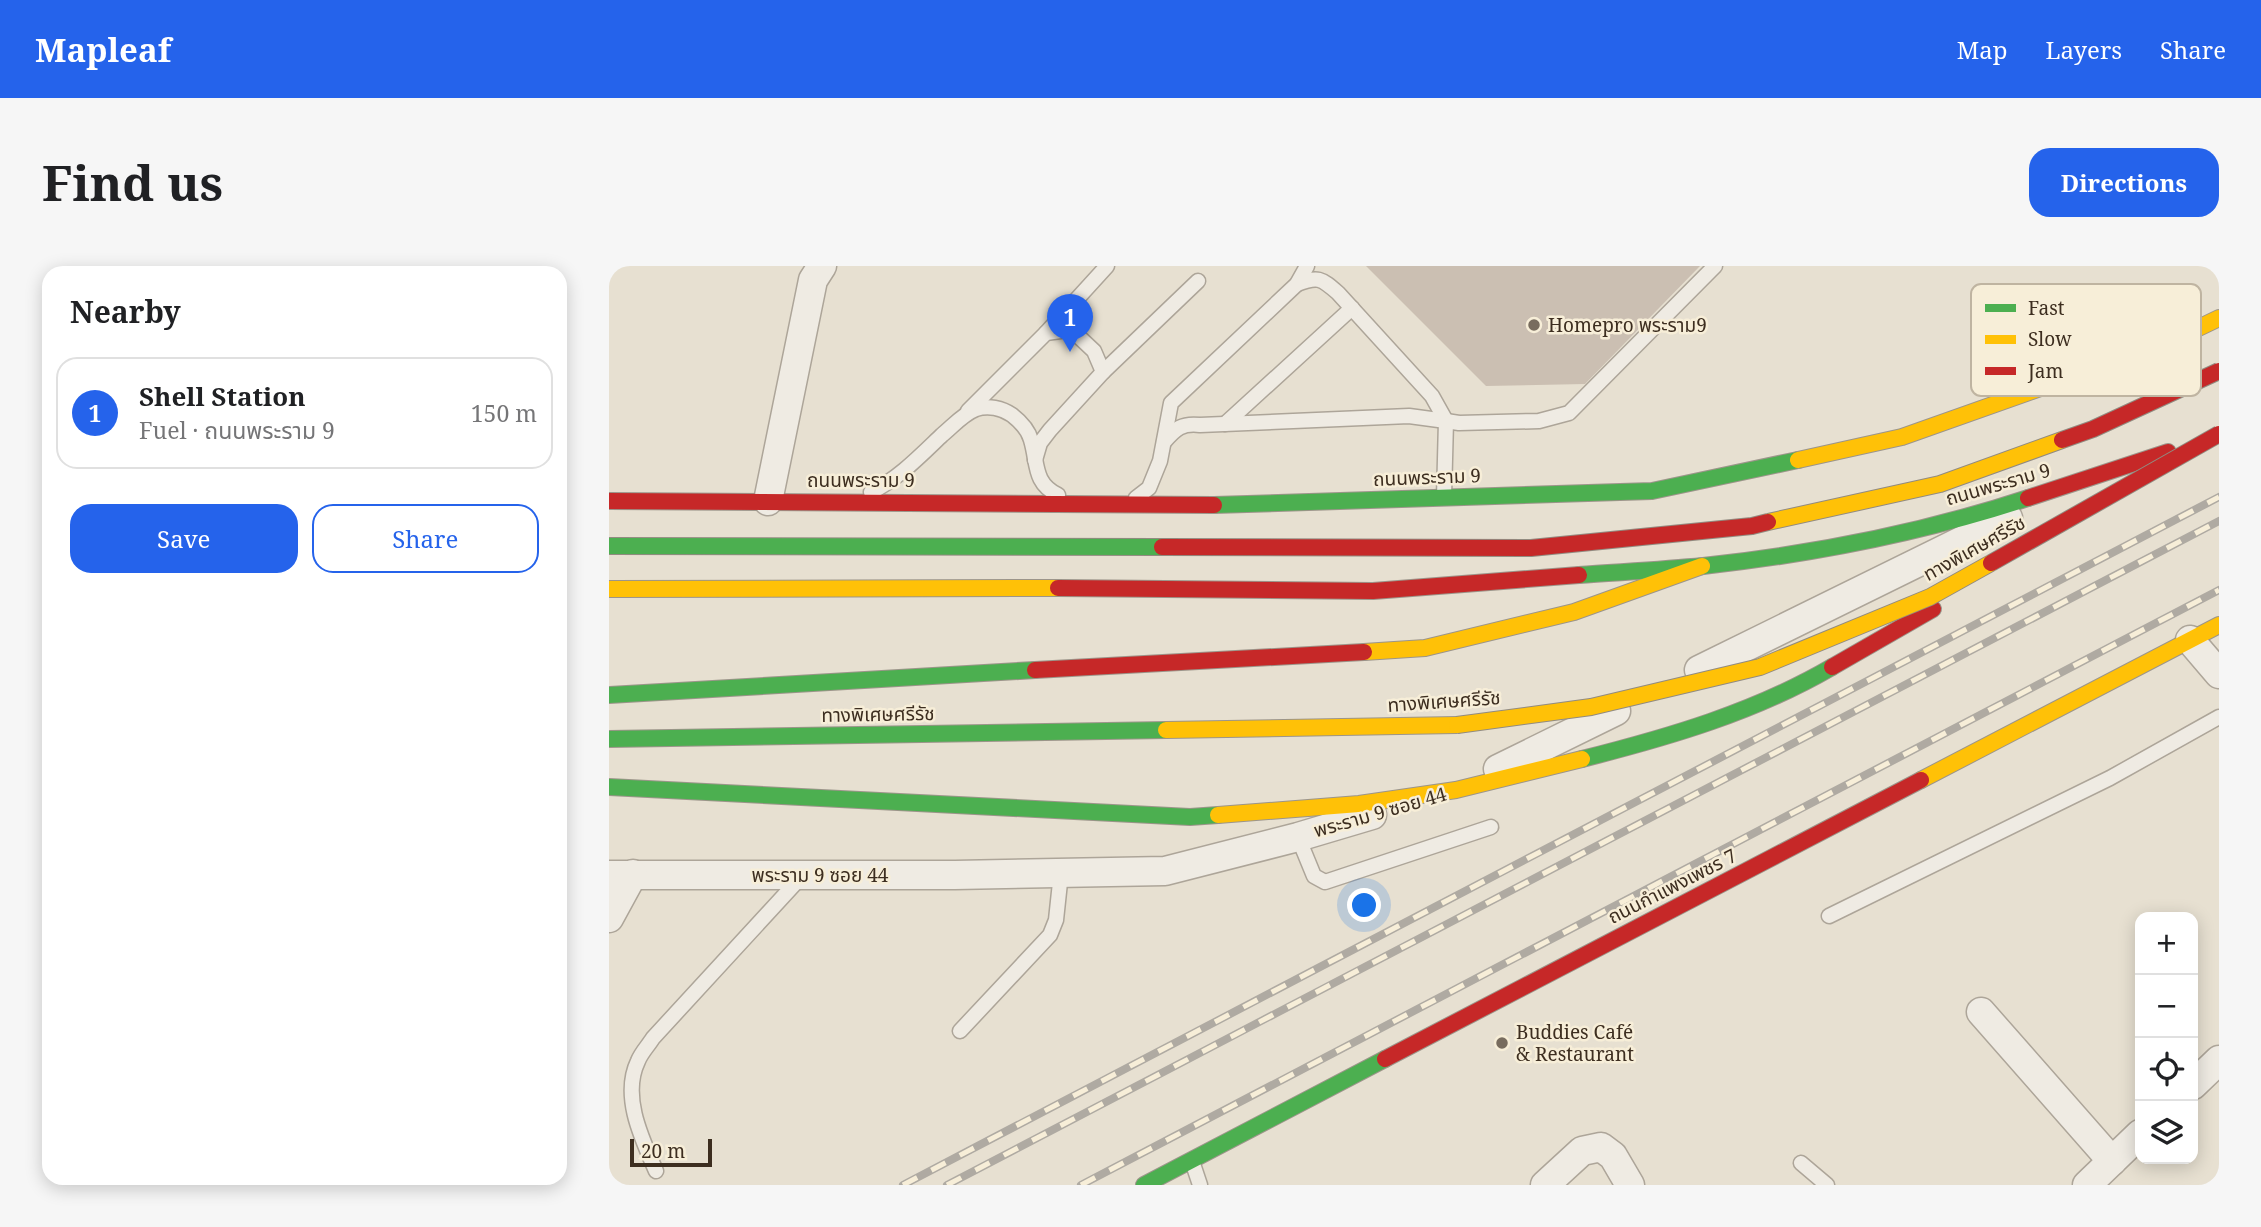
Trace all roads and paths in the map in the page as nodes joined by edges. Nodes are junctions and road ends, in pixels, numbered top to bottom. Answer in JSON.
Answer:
{"nodes":[{"id":1,"x":822,"y":266,"type":"edge"},
{"id":2,"x":1107,"y":266,"type":"edge"},
{"id":3,"x":1307,"y":266,"type":"edge"},
{"id":4,"x":1715,"y":266,"type":"edge"},
{"id":5,"x":1198,"y":281,"type":"dead end"},
{"id":6,"x":1297,"y":284,"type":"junction"},
{"id":7,"x":1352,"y":308,"type":"junction"},
{"id":8,"x":2219,"y":318,"type":"edge"},
{"id":9,"x":2201,"y":327,"type":"edge"},
{"id":10,"x":1046,"y":333,"type":"junction"},
{"id":11,"x":2219,"y":371,"type":"edge"},
{"id":12,"x":1103,"y":372,"type":"junction"},
{"id":13,"x":2201,"y":379,"type":"edge"},
{"id":14,"x":2018,"y":396,"type":"edge"},
{"id":15,"x":2165,"y":396,"type":"edge"},
{"id":16,"x":962,"y":417,"type":"junction"},
{"id":17,"x":1446,"y":421,"type":"junction"},
{"id":18,"x":1225,"y":424,"type":"junction"},
{"id":19,"x":2219,"y":433,"type":"edge"},
{"id":20,"x":1164,"y":442,"type":"junction"},
{"id":21,"x":2172,"y":451,"type":"junction"},
{"id":22,"x":1034,"y":462,"type":"junction"},
{"id":23,"x":2083,"y":481,"type":"junction"},
{"id":24,"x":1444,"y":498,"type":"junction"},
{"id":25,"x":609,"y":500,"type":"edge"},
{"id":26,"x":768,"y":501,"type":"junction"},
{"id":27,"x":847,"y":501,"type":"junction"},
{"id":28,"x":1077,"y":502,"type":"junction"},
{"id":29,"x":1130,"y":503,"type":"junction"},
{"id":30,"x":716,"y":514,"type":"junction"},
{"id":31,"x":609,"y":546,"type":"edge"},
{"id":32,"x":1702,"y":566,"type":"junction"},
{"id":33,"x":713,"y":576,"type":"junction"},
{"id":34,"x":609,"y":589,"type":"edge"},
{"id":35,"x":2219,"y":625,"type":"edge"},
{"id":36,"x":2190,"y":640,"type":"junction"},
{"id":37,"x":2219,"y":674,"type":"edge"},
{"id":38,"x":609,"y":695,"type":"edge"},
{"id":39,"x":2219,"y":717,"type":"edge"},
{"id":40,"x":609,"y":739,"type":"edge"},
{"id":41,"x":609,"y":787,"type":"edge"},
{"id":42,"x":1455,"y":790,"type":"junction"},
{"id":43,"x":1490,"y":827,"type":"dead end"},
{"id":44,"x":1298,"y":837,"type":"junction"},
{"id":45,"x":1061,"y":873,"type":"junction"},
{"id":46,"x":621,"y":874,"type":"edge"},
{"id":47,"x":803,"y":874,"type":"junction"},
{"id":48,"x":1829,"y":916,"type":"dead end"},
{"id":49,"x":609,"y":918,"type":"edge"},
{"id":50,"x":1981,"y":1012,"type":"dead end"},
{"id":51,"x":960,"y":1031,"type":"dead end"},
{"id":52,"x":2219,"y":1060,"type":"edge"},
{"id":53,"x":2198,"y":1080,"type":"edge"},
{"id":54,"x":2135,"y":1139,"type":"edge"},
{"id":55,"x":1192,"y":1160,"type":"junction"},
{"id":56,"x":2112,"y":1161,"type":"junction"},
{"id":57,"x":1801,"y":1163,"type":"dead end"},
{"id":58,"x":656,"y":1171,"type":"dead end"},
{"id":59,"x":1144,"y":1185,"type":"edge"},
{"id":60,"x":1200,"y":1185,"type":"edge"},
{"id":61,"x":1545,"y":1185,"type":"edge"},
{"id":62,"x":1630,"y":1185,"type":"edge"},
{"id":63,"x":1827,"y":1185,"type":"edge"},
{"id":64,"x":2087,"y":1185,"type":"edge"}],
"edges":[{"from":1,"to":26,"type":"street"},
{"from":2,"to":10,"type":"lane"},
{"from":3,"to":6,"type":"lane"},
{"from":4,"to":17,"type":"lane"},
{"from":5,"to":12,"type":"lane"},
{"from":6,"to":7,"type":"lane"},
{"from":6,"to":20,"type":"lane"},
{"from":7,"to":17,"type":"lane"},
{"from":7,"to":18,"type":"lane"},
{"from":8,"to":9,"type":"main road","name":"ถนนพระราม 9"},
{"from":10,"to":12,"type":"lane"},
{"from":10,"to":16,"type":"lane"},
{"from":11,"to":13,"type":"main road","bridge":true},
{"from":12,"to":22,"type":"lane"},
{"from":14,"to":24,"type":"main road","name":"ถนนพระราม 9"},
{"from":15,"to":31,"type":"main road","bridge":true},
{"from":16,"to":22,"type":"lane"},
{"from":16,"to":27,"type":"lane"},
{"from":17,"to":18,"type":"lane"},
{"from":17,"to":24,"type":"lane"},
{"from":18,"to":20,"type":"lane"},
{"from":19,"to":21,"type":"main road","name":"ถนนพระราม 9"},
{"from":19,"to":40,"type":"main road","name":"ทางพิเศษศรีรัช","bridge":true},
{"from":20,"to":29,"type":"lane"},
{"from":21,"to":23,"type":"main road","name":"ถนนพระราม 9"},
{"from":21,"to":42,"type":"main road"},
{"from":22,"to":28,"type":"lane"},
{"from":23,"to":32,"type":"main road","name":"ถนนพระราม 9"},
{"from":23,"to":42,"type":"street","name":"พระราม 9 ซอย 44"},
{"from":24,"to":29,"type":"main road","name":"ถนนพระราม 9"},
{"from":25,"to":30,"type":"main road","name":"ถนนพระราม 9"},
{"from":26,"to":27,"type":"main road","name":"ถนนพระราม 9"},
{"from":26,"to":30,"type":"main road","name":"ถนนพระราม 9"},
{"from":27,"to":28,"type":"main road","name":"ถนนพระราม 9"},
{"from":28,"to":29,"type":"main road","name":"ถนนพระราม 9"},
{"from":30,"to":33,"type":"main road"},
{"from":32,"to":33,"type":"main road","name":"ถนนพระราม 9"},
{"from":32,"to":38,"type":"main road"},
{"from":33,"to":34,"type":"main road","name":"ถนนพระราม 9"},
{"from":35,"to":36,"type":"main road","name":"ถนนกำแพงเพชร 7"},
{"from":36,"to":37,"type":"street"},
{"from":36,"to":55,"type":"main road","name":"ถนนกำแพงเพชร 7"},
{"from":39,"to":48,"type":"lane"},
{"from":41,"to":42,"type":"main road"},
{"from":42,"to":44,"type":"street","name":"พระราม 9 ซอย 44"},
{"from":43,"to":44,"type":"lane"},
{"from":44,"to":45,"type":"street","name":"พระราม 9 ซอย 44"},
{"from":45,"to":47,"type":"street","name":"พระราม 9 ซอย 44"},
{"from":45,"to":51,"type":"lane"},
{"from":46,"to":47,"type":"street","name":"พระราม 9 ซอย 44"},
{"from":46,"to":49,"type":"street"},
{"from":47,"to":58,"type":"lane"},
{"from":50,"to":56,"type":"street"},
{"from":52,"to":53,"type":"street"},
{"from":54,"to":56,"type":"street"},
{"from":55,"to":59,"type":"main road","name":"ถนนกำแพงเพชร 7"},
{"from":55,"to":60,"type":"lane"},
{"from":56,"to":64,"type":"street"},
{"from":57,"to":63,"type":"lane"},
{"from":61,"to":62,"type":"street"}]}
